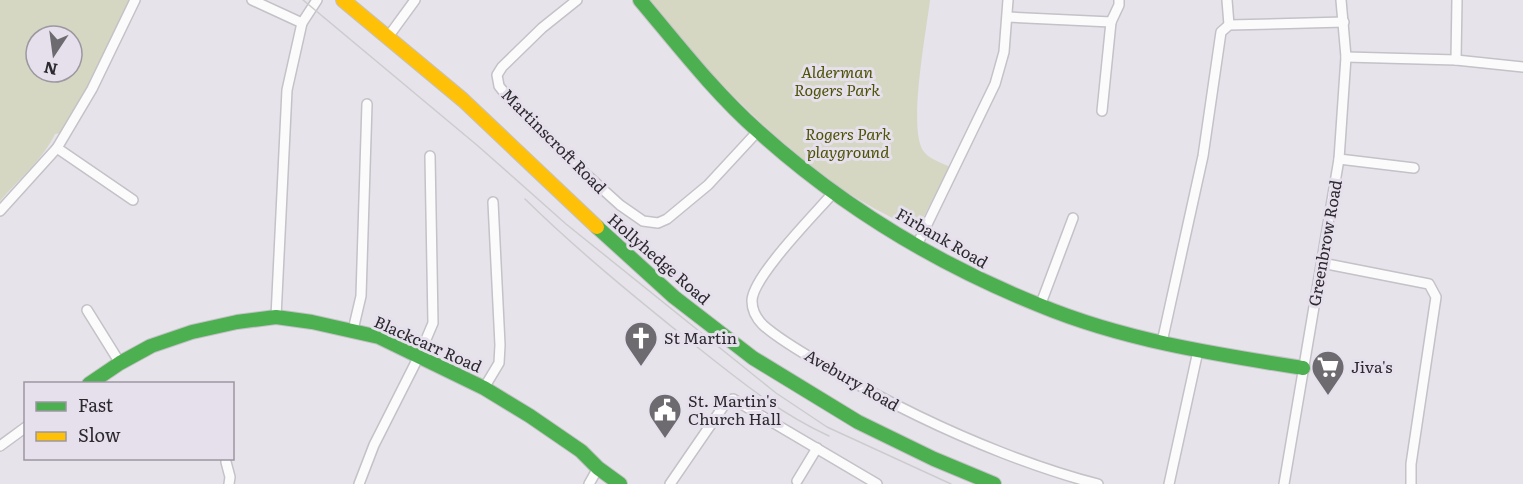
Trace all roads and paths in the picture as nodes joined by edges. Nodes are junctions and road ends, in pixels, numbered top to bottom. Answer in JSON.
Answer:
{"nodes":[{"id":1,"x":135,"y":0,"type":"edge"},
{"id":2,"x":252,"y":0,"type":"edge"},
{"id":3,"x":316,"y":0,"type":"edge"},
{"id":4,"x":343,"y":0,"type":"edge"},
{"id":5,"x":415,"y":0,"type":"edge"},
{"id":6,"x":577,"y":0,"type":"edge"},
{"id":7,"x":640,"y":0,"type":"edge"},
{"id":8,"x":1008,"y":0,"type":"edge"},
{"id":9,"x":1119,"y":0,"type":"edge"},
{"id":10,"x":1227,"y":0,"type":"edge"},
{"id":11,"x":1341,"y":0,"type":"edge"},
{"id":12,"x":1457,"y":0,"type":"edge"},
{"id":13,"x":1008,"y":17,"type":"junction"},
{"id":14,"x":1111,"y":22,"type":"junction"},
{"id":15,"x":1344,"y":22,"type":"junction"},
{"id":16,"x":302,"y":23,"type":"junction"},
{"id":17,"x":1229,"y":25,"type":"junction"},
{"id":18,"x":388,"y":37,"type":"junction"},
{"id":19,"x":1346,"y":57,"type":"junction"},
{"id":20,"x":1456,"y":60,"type":"junction"},
{"id":21,"x":1523,"y":67,"type":"edge"},
{"id":22,"x":367,"y":104,"type":"dead end"},
{"id":23,"x":1102,"y":111,"type":"dead end"},
{"id":24,"x":758,"y":132,"type":"junction"},
{"id":25,"x":57,"y":148,"type":"junction"},
{"id":26,"x":430,"y":156,"type":"dead end"},
{"id":27,"x":1339,"y":159,"type":"junction"},
{"id":28,"x":1414,"y":168,"type":"dead end"},
{"id":29,"x":833,"y":193,"type":"junction"},
{"id":30,"x":133,"y":200,"type":"dead end"},
{"id":31,"x":493,"y":202,"type":"dead end"},
{"id":32,"x":0,"y":211,"type":"edge"},
{"id":33,"x":1073,"y":218,"type":"dead end"},
{"id":34,"x":917,"y":245,"type":"junction"},
{"id":35,"x":1322,"y":263,"type":"junction"},
{"id":36,"x":1040,"y":306,"type":"junction"},
{"id":37,"x":87,"y":310,"type":"dead end"},
{"id":38,"x":276,"y":317,"type":"junction"},
{"id":39,"x":353,"y":330,"type":"junction"},
{"id":40,"x":1162,"y":342,"type":"junction"},
{"id":41,"x":1198,"y":351,"type":"junction"},
{"id":42,"x":419,"y":356,"type":"junction"},
{"id":43,"x":120,"y":363,"type":"junction"},
{"id":44,"x":1303,"y":368,"type":"junction"},
{"id":45,"x":92,"y":382,"type":"edge"},
{"id":46,"x":484,"y":388,"type":"junction"},
{"id":47,"x":24,"y":428,"type":"edge"},
{"id":48,"x":0,"y":446,"type":"edge"},
{"id":49,"x":817,"y":448,"type":"junction"},
{"id":50,"x":226,"y":462,"type":"dead end"},
{"id":51,"x":598,"y":468,"type":"junction"},
{"id":52,"x":797,"y":481,"type":"dead end"},
{"id":53,"x":229,"y":484,"type":"edge"},
{"id":54,"x":359,"y":484,"type":"edge"},
{"id":55,"x":589,"y":484,"type":"edge"},
{"id":56,"x":620,"y":484,"type":"edge"},
{"id":57,"x":670,"y":484,"type":"edge"},
{"id":58,"x":877,"y":484,"type":"edge"},
{"id":59,"x":994,"y":484,"type":"edge"},
{"id":60,"x":1098,"y":484,"type":"edge"},
{"id":61,"x":1169,"y":484,"type":"edge"},
{"id":62,"x":1284,"y":484,"type":"edge"},
{"id":63,"x":1411,"y":484,"type":"edge"}],
"edges":[{"from":1,"to":25,"type":"street"},
{"from":2,"to":16,"type":"street"},
{"from":3,"to":16,"type":"street"},
{"from":4,"to":18,"type":"street","name":"Hollyhedge Road"},
{"from":5,"to":18,"type":"street"},
{"from":6,"to":24,"type":"street","name":"Martinscroft Road"},
{"from":7,"to":24,"type":"street","name":"Firbank Road"},
{"from":8,"to":13,"type":"street"},
{"from":9,"to":14,"type":"street"},
{"from":10,"to":17,"type":"street"},
{"from":11,"to":15,"type":"street","name":"Greenbrow Road"},
{"from":12,"to":20,"type":"street"},
{"from":13,"to":14,"type":"street"},
{"from":13,"to":34,"type":"street"},
{"from":14,"to":23,"type":"street"},
{"from":15,"to":17,"type":"street"},
{"from":15,"to":19,"type":"street","name":"Greenbrow Road"},
{"from":16,"to":38,"type":"street"},
{"from":17,"to":40,"type":"street"},
{"from":18,"to":59,"type":"street","name":"Hollyhedge Road"},
{"from":19,"to":20,"type":"street"},
{"from":19,"to":27,"type":"street","name":"Greenbrow Road"},
{"from":20,"to":21,"type":"street"},
{"from":22,"to":39,"type":"street"},
{"from":24,"to":29,"type":"street","name":"Firbank Road"},
{"from":25,"to":30,"type":"street"},
{"from":25,"to":32,"type":"street"},
{"from":26,"to":42,"type":"street"},
{"from":27,"to":28,"type":"street"},
{"from":27,"to":35,"type":"street","name":"Greenbrow Road"},
{"from":29,"to":34,"type":"street","name":"Firbank Road"},
{"from":29,"to":60,"type":"street","name":"Avebury Road"},
{"from":31,"to":46,"type":"street"},
{"from":33,"to":36,"type":"street"},
{"from":34,"to":36,"type":"street","name":"Firbank Road"},
{"from":35,"to":44,"type":"street","name":"Greenbrow Road"},
{"from":35,"to":63,"type":"street"},
{"from":36,"to":40,"type":"street","name":"Firbank Road"},
{"from":37,"to":43,"type":"street"},
{"from":38,"to":39,"type":"street","name":"Blackcarr Road"},
{"from":38,"to":43,"type":"street","name":"Blackcarr Road"},
{"from":39,"to":42,"type":"street","name":"Blackcarr Road"},
{"from":40,"to":41,"type":"street","name":"Firbank Road"},
{"from":41,"to":44,"type":"street","name":"Firbank Road"},
{"from":41,"to":61,"type":"street"},
{"from":42,"to":46,"type":"street","name":"Blackcarr Road"},
{"from":42,"to":54,"type":"street"},
{"from":43,"to":45,"type":"street","name":"Blackcarr Road"},
{"from":44,"to":62,"type":"street","name":"Greenbrow Road"},
{"from":46,"to":51,"type":"street","name":"Blackcarr Road"},
{"from":47,"to":48,"type":"street"},
{"from":49,"to":52,"type":"street"},
{"from":49,"to":57,"type":"street"},
{"from":49,"to":58,"type":"street"},
{"from":50,"to":53,"type":"street"},
{"from":51,"to":55,"type":"street"},
{"from":51,"to":56,"type":"street","name":"Blackcarr Road"}]}
